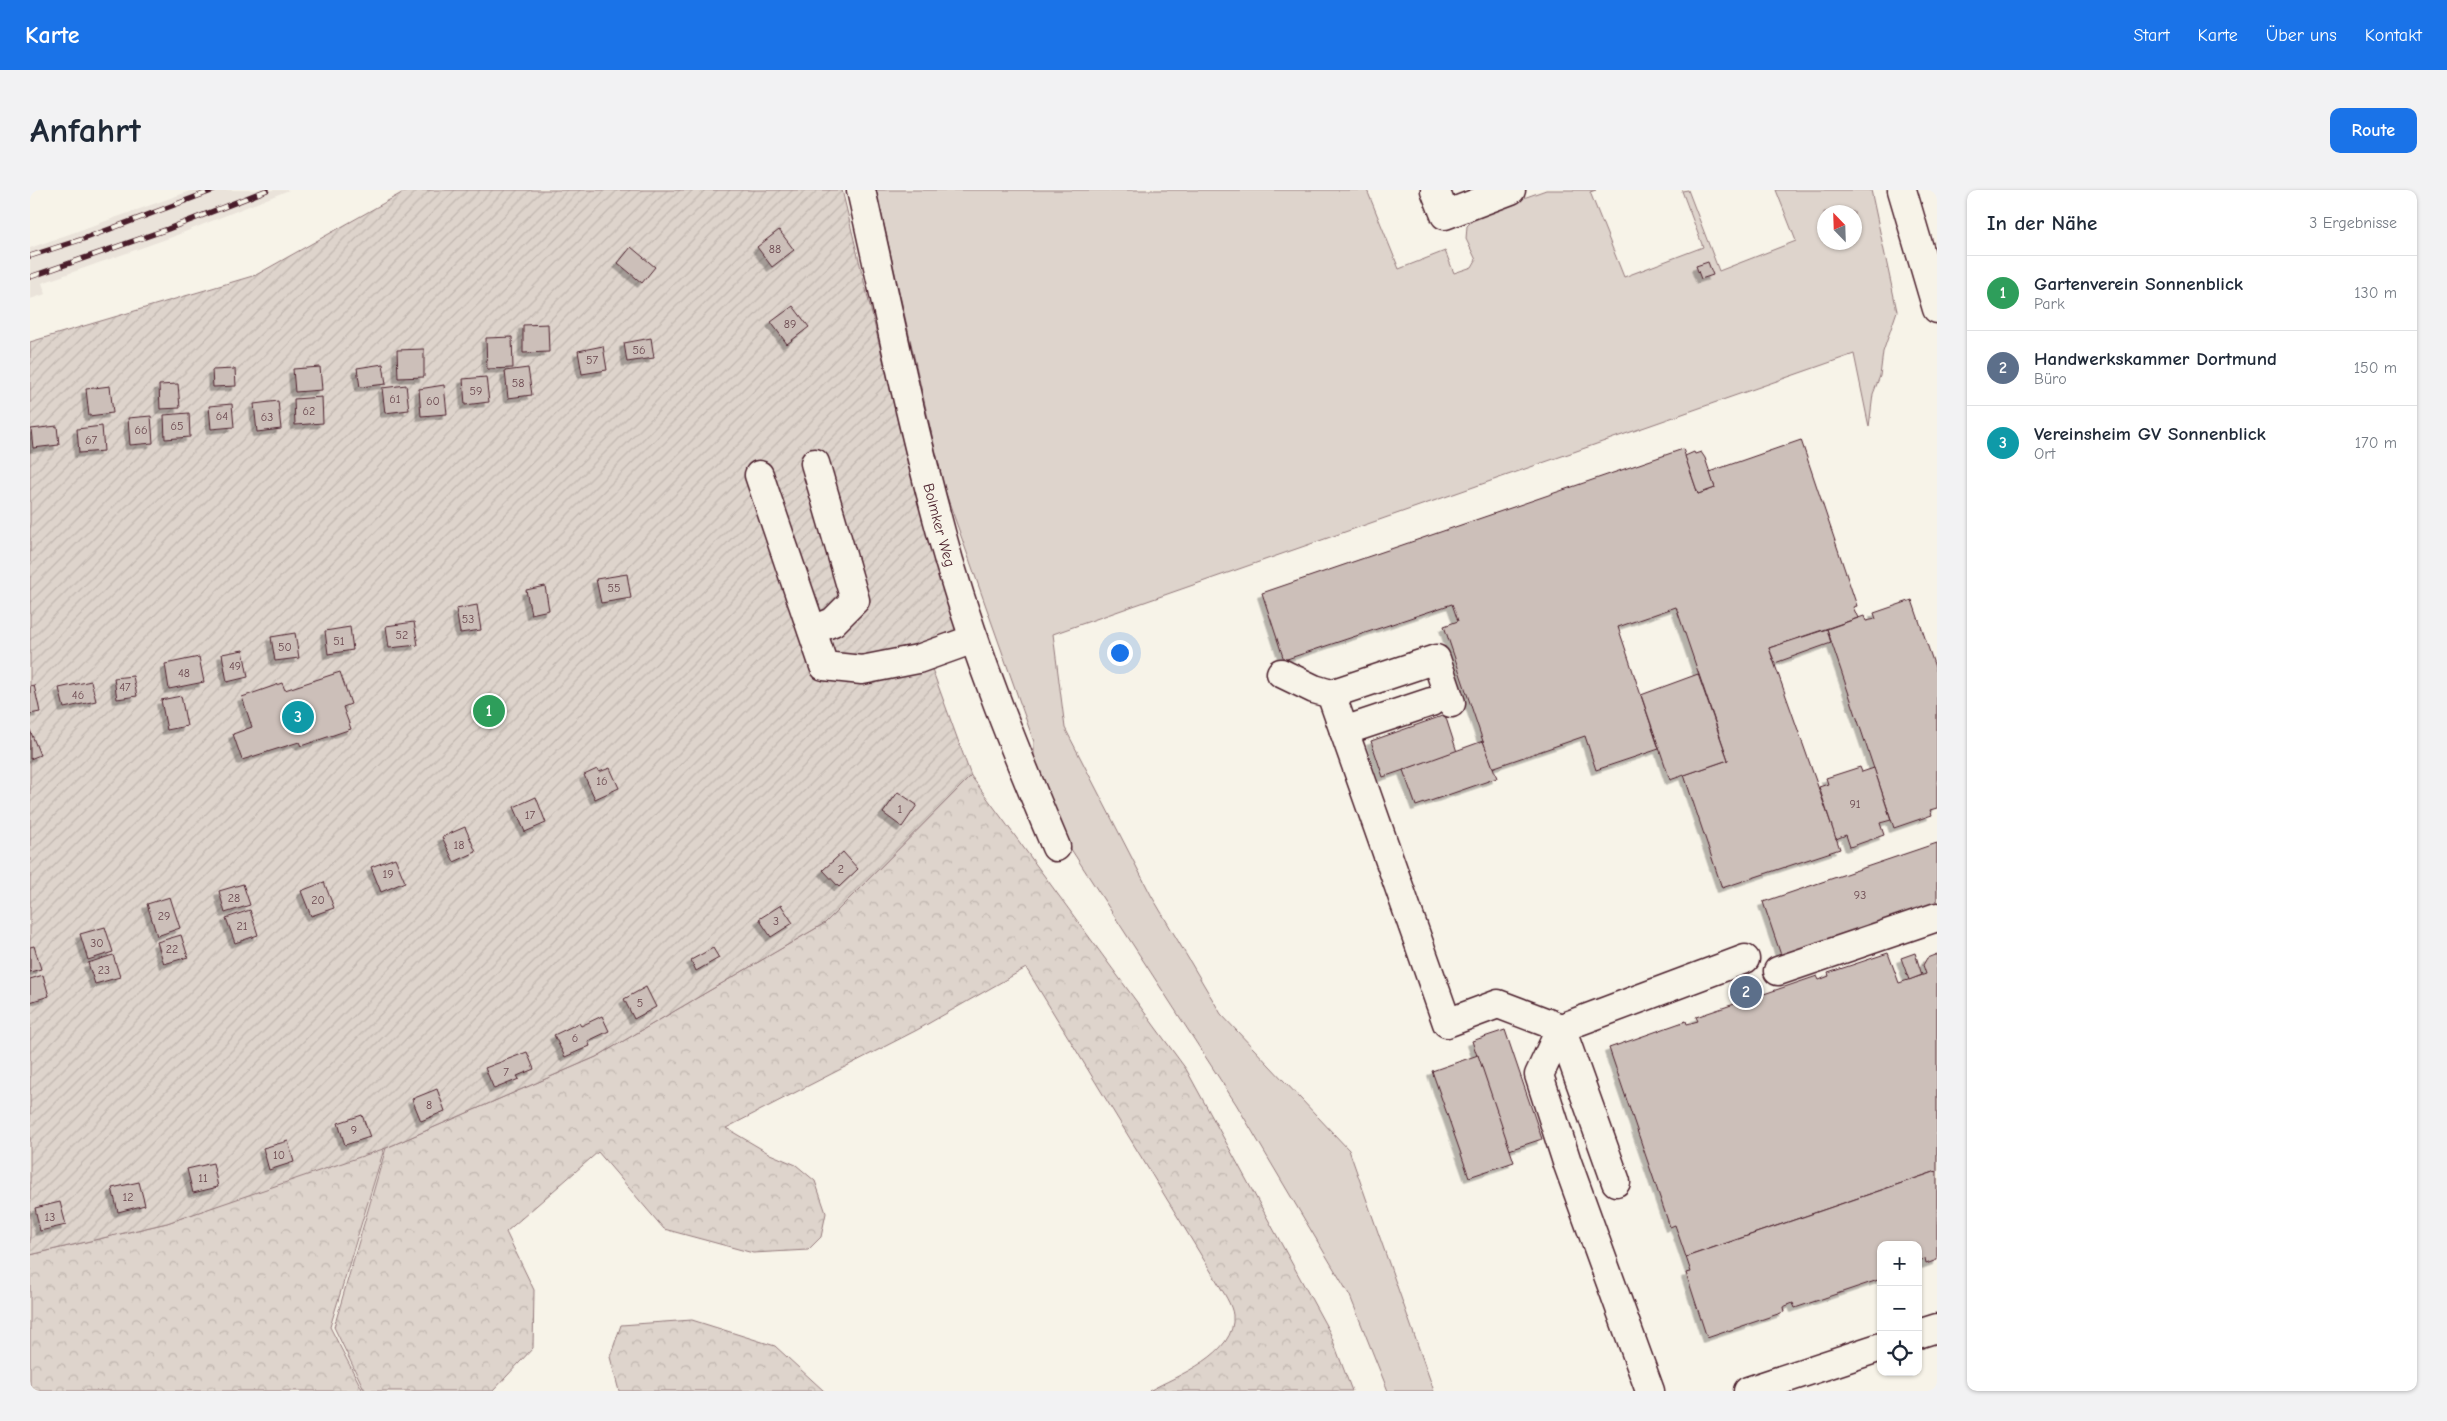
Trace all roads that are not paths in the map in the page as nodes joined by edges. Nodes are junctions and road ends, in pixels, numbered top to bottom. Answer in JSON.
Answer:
{"nodes":[{"id":1,"x":862,"y":190,"type":"edge"},
{"id":2,"x":1435,"y":190,"type":"edge"},
{"id":3,"x":1510,"y":190,"type":"edge"},
{"id":4,"x":1902,"y":190,"type":"edge"},
{"id":5,"x":1937,"y":309,"type":"edge"},
{"id":6,"x":815,"y":463,"type":"dead end"},
{"id":7,"x":759,"y":475,"type":"dead end"},
{"id":8,"x":813,"y":630,"type":"junction"},
{"id":9,"x":974,"y":639,"type":"junction"},
{"id":10,"x":1281,"y":673,"type":"dead end"},
{"id":11,"x":1331,"y":694,"type":"junction"},
{"id":12,"x":1344,"y":731,"type":"junction"},
{"id":13,"x":1056,"y":847,"type":"dead end"},
{"id":14,"x":1937,"y":917,"type":"edge"},
{"id":15,"x":1745,"y":959,"type":"dead end"},
{"id":16,"x":1778,"y":971,"type":"dead end"},
{"id":17,"x":1561,"y":1028,"type":"junction"},
{"id":18,"x":1616,"y":1182,"type":"dead end"},
{"id":19,"x":1937,"y":1328,"type":"edge"},
{"id":20,"x":1922,"y":1333,"type":"edge"},
{"id":21,"x":1877,"y":1347,"type":"edge"},
{"id":22,"x":1650,"y":1391,"type":"edge"},
{"id":23,"x":1748,"y":1391,"type":"edge"}],
"edges":[{"from":1,"to":9,"type":"street","name":"Bolmker Weg"},
{"from":2,"to":3,"type":"street"},
{"from":4,"to":5,"type":"street"},
{"from":6,"to":8,"type":"street"},
{"from":7,"to":8,"type":"street"},
{"from":8,"to":9,"type":"street"},
{"from":9,"to":13,"type":"street","name":"Bolmker Weg"},
{"from":10,"to":11,"type":"street"},
{"from":11,"to":12,"type":"street"},
{"from":11,"to":12,"type":"street"},
{"from":12,"to":17,"type":"street"},
{"from":14,"to":16,"type":"street"},
{"from":15,"to":17,"type":"street"},
{"from":17,"to":18,"type":"street"},
{"from":17,"to":22,"type":"street"},
{"from":19,"to":20,"type":"street"},
{"from":21,"to":23,"type":"street"}]}
